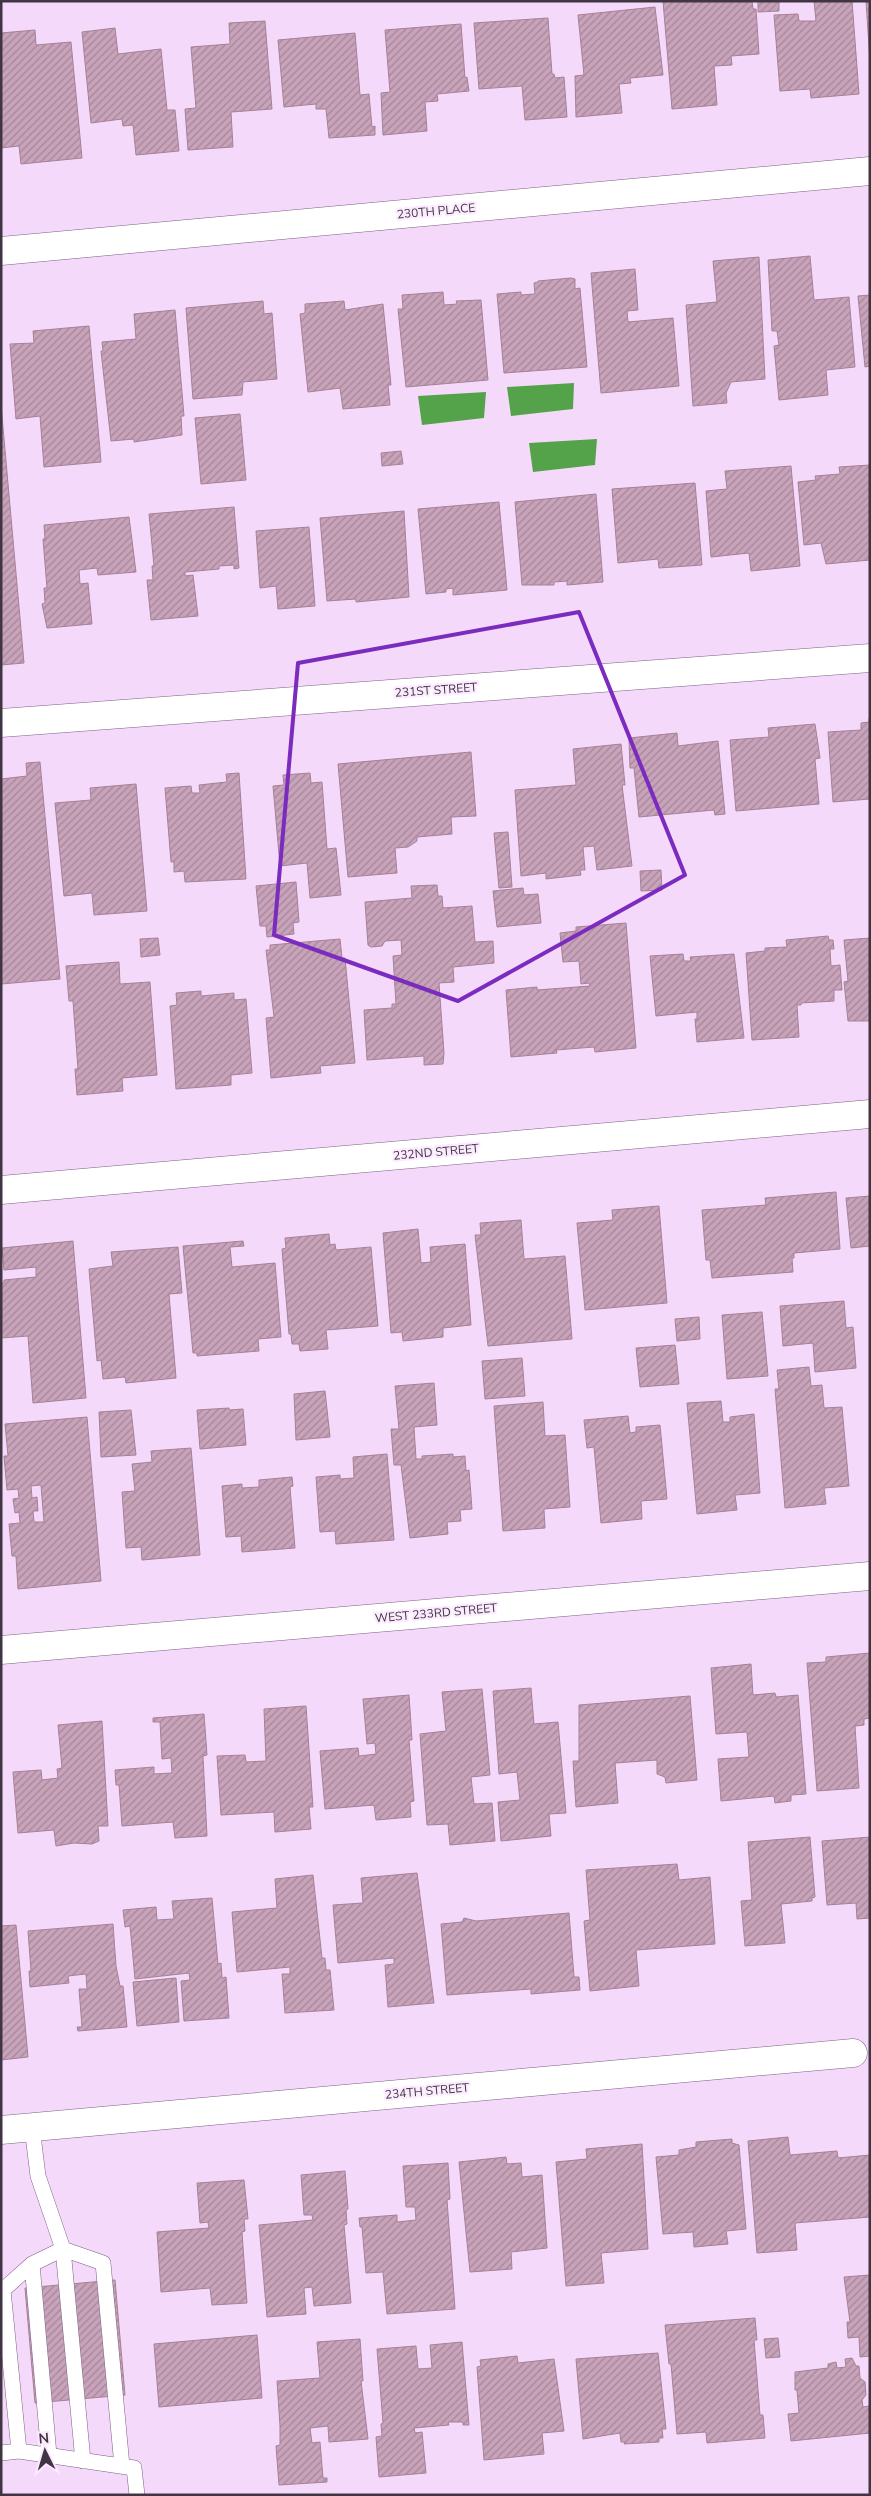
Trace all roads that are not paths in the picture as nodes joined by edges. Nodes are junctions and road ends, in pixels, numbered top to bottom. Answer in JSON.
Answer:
{"nodes":[{"id":1,"x":870,"y":171,"type":"edge"},
{"id":2,"x":1,"y":251,"type":"edge"},
{"id":3,"x":870,"y":658,"type":"edge"},
{"id":4,"x":1,"y":723,"type":"edge"},
{"id":5,"x":870,"y":1114,"type":"edge"},
{"id":6,"x":1,"y":1190,"type":"edge"},
{"id":7,"x":870,"y":1576,"type":"edge"},
{"id":8,"x":1,"y":1650,"type":"edge"},
{"id":9,"x":853,"y":2053,"type":"dead end"},
{"id":10,"x":32,"y":2127,"type":"junction"},
{"id":11,"x":1,"y":2130,"type":"edge"},
{"id":12,"x":63,"y":2249,"type":"junction"},
{"id":13,"x":32,"y":2264,"type":"junction"},
{"id":14,"x":2,"y":2290,"type":"edge"},
{"id":15,"x":18,"y":2451,"type":"junction"},
{"id":16,"x":1,"y":2453,"type":"edge"},
{"id":17,"x":48,"y":2455,"type":"junction"},
{"id":18,"x":83,"y":2461,"type":"junction"},
{"id":19,"x":122,"y":2466,"type":"junction"},
{"id":20,"x":137,"y":2495,"type":"edge"}],
"edges":[{"from":1,"to":2,"type":"street","name":"230TH PLACE"},
{"from":3,"to":4,"type":"street","name":"231ST STREET"},
{"from":5,"to":6,"type":"street","name":"232ND STREET"},
{"from":7,"to":8,"type":"street","name":"WEST 233RD STREET"},
{"from":9,"to":10,"type":"street","name":"234TH STREET"},
{"from":10,"to":11,"type":"street","name":"234TH STREET"},
{"from":10,"to":12,"type":"lane"},
{"from":12,"to":13,"type":"lane"},
{"from":12,"to":18,"type":"lane"},
{"from":12,"to":19,"type":"lane"},
{"from":13,"to":14,"type":"lane"},
{"from":13,"to":17,"type":"lane"},
{"from":14,"to":15,"type":"lane"},
{"from":15,"to":16,"type":"lane"},
{"from":15,"to":17,"type":"lane"},
{"from":17,"to":18,"type":"lane"},
{"from":18,"to":19,"type":"lane"},
{"from":19,"to":20,"type":"lane"}]}
